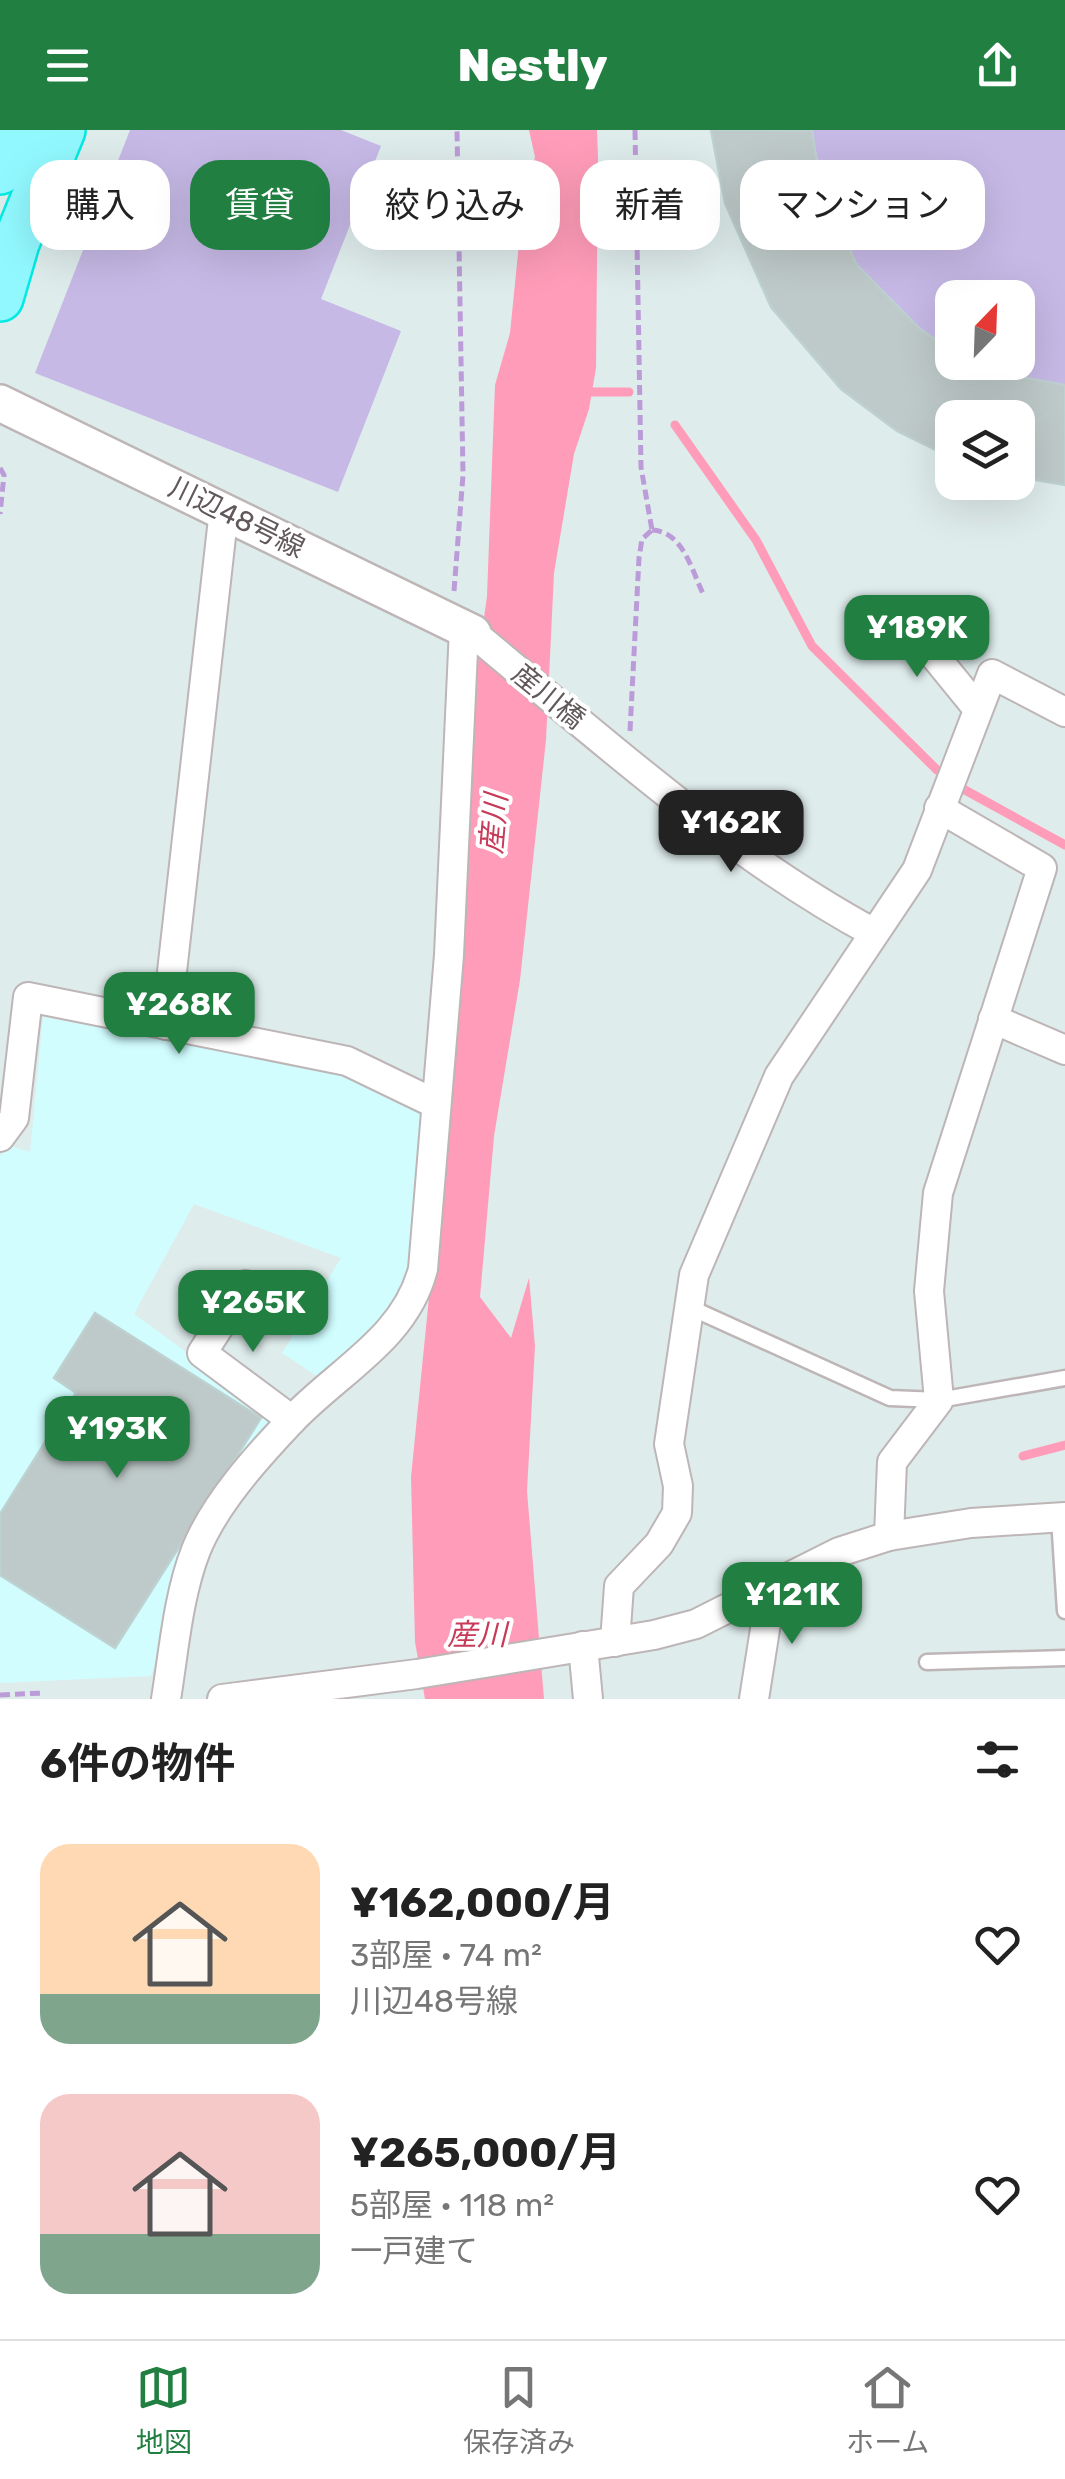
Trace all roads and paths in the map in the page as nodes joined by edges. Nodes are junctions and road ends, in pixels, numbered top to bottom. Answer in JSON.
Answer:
{"nodes":[{"id":1,"x":17,"y":130,"type":"edge"},
{"id":2,"x":62,"y":130,"type":"edge"},
{"id":3,"x":457,"y":130,"type":"edge"},
{"id":4,"x":635,"y":130,"type":"edge"},
{"id":5,"x":0,"y":171,"type":"edge"},
{"id":6,"x":0,"y":298,"type":"edge"},
{"id":7,"x":0,"y":403,"type":"edge"},
{"id":8,"x":2,"y":472,"type":"edge"},
{"id":9,"x":224,"y":510,"type":"junction"},
{"id":10,"x":0,"y":514,"type":"edge"},
{"id":11,"x":652,"y":530,"type":"junction"},
{"id":12,"x":704,"y":596,"type":"dead end"},
{"id":13,"x":902,"y":616,"type":"dead end"},
{"id":14,"x":463,"y":628,"type":"junction"},
{"id":15,"x":977,"y":708,"type":"junction"},
{"id":16,"x":1065,"y":712,"type":"edge"},
{"id":17,"x":628,"y":761,"type":"junction"},
{"id":18,"x":938,"y":808,"type":"junction"},
{"id":19,"x":874,"y":933,"type":"junction"},
{"id":20,"x":994,"y":1020,"type":"junction"},
{"id":21,"x":166,"y":1025,"type":"junction"},
{"id":22,"x":1065,"y":1050,"type":"edge"},
{"id":23,"x":436,"y":1104,"type":"junction"},
{"id":24,"x":0,"y":1137,"type":"edge"},
{"id":25,"x":246,"y":1285,"type":"dead end"},
{"id":26,"x":690,"y":1306,"type":"junction"},
{"id":27,"x":1065,"y":1378,"type":"edge"},
{"id":28,"x":939,"y":1400,"type":"junction"},
{"id":29,"x":292,"y":1420,"type":"junction"},
{"id":30,"x":1062,"y":1518,"type":"edge"},
{"id":31,"x":889,"y":1536,"type":"junction"},
{"id":32,"x":772,"y":1585,"type":"junction"},
{"id":33,"x":1065,"y":1611,"type":"edge"},
{"id":34,"x":615,"y":1642,"type":"junction"},
{"id":35,"x":577,"y":1649,"type":"junction"},
{"id":36,"x":1065,"y":1658,"type":"edge"},
{"id":37,"x":927,"y":1662,"type":"dead end"},
{"id":38,"x":42,"y":1693,"type":"dead end"},
{"id":39,"x":0,"y":1695,"type":"edge"},
{"id":40,"x":166,"y":1699,"type":"edge"},
{"id":41,"x":222,"y":1699,"type":"edge"},
{"id":42,"x":588,"y":1699,"type":"edge"},
{"id":43,"x":754,"y":1699,"type":"edge"}],
"edges":[{"from":1,"to":5,"type":"highway"},
{"from":2,"to":6,"type":"highway"},
{"from":3,"to":14,"type":"path"},
{"from":4,"to":11,"type":"path"},
{"from":7,"to":9,"type":"street","name":"川辺48号線"},
{"from":8,"to":10,"type":"path"},
{"from":9,"to":14,"type":"street","name":"川辺48号線"},
{"from":9,"to":21,"type":"street"},
{"from":11,"to":12,"type":"path"},
{"from":11,"to":17,"type":"path"},
{"from":13,"to":15,"type":"street"},
{"from":14,"to":17,"type":"street","name":"産川橋"},
{"from":14,"to":23,"type":"street"},
{"from":15,"to":16,"type":"street"},
{"from":15,"to":18,"type":"street"},
{"from":17,"to":19,"type":"street"},
{"from":18,"to":19,"type":"street"},
{"from":18,"to":20,"type":"street"},
{"from":19,"to":26,"type":"street"},
{"from":20,"to":22,"type":"street"},
{"from":20,"to":28,"type":"street"},
{"from":21,"to":23,"type":"street"},
{"from":21,"to":24,"type":"street"},
{"from":23,"to":29,"type":"street"},
{"from":25,"to":29,"type":"street"},
{"from":26,"to":28,"type":"lane"},
{"from":26,"to":34,"type":"street"},
{"from":27,"to":28,"type":"lane"},
{"from":28,"to":31,"type":"street"},
{"from":29,"to":40,"type":"street"},
{"from":30,"to":31,"type":"street"},
{"from":30,"to":33,"type":"lane"},
{"from":31,"to":32,"type":"street"},
{"from":32,"to":34,"type":"street"},
{"from":32,"to":43,"type":"street"},
{"from":34,"to":35,"type":"street"},
{"from":35,"to":41,"type":"street"},
{"from":35,"to":42,"type":"street"},
{"from":36,"to":37,"type":"lane"},
{"from":38,"to":39,"type":"path"}]}
